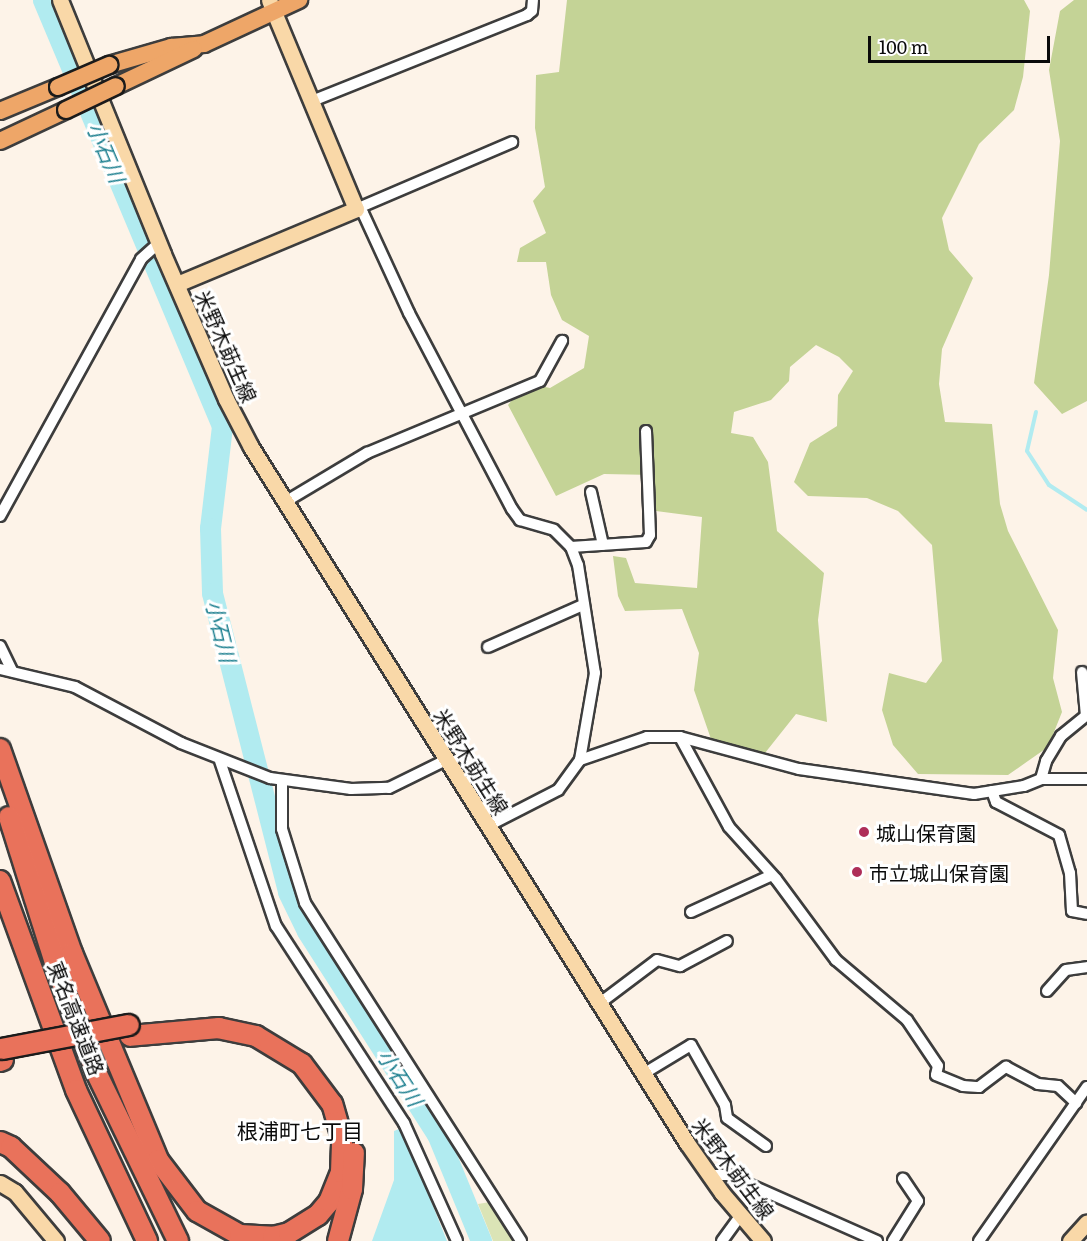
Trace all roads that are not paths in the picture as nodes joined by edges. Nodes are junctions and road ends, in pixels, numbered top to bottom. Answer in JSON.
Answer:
{"nodes":[{"id":1,"x":60,"y":0,"type":"edge"},
{"id":2,"x":298,"y":0,"type":"edge"},
{"id":3,"x":533,"y":0,"type":"edge"},
{"id":4,"x":271,"y":5,"type":"edge"},
{"id":5,"x":204,"y":44,"type":"junction"},
{"id":6,"x":312,"y":101,"type":"junction"},
{"id":7,"x":0,"y":111,"type":"edge"},
{"id":8,"x":0,"y":141,"type":"edge"},
{"id":9,"x":512,"y":142,"type":"dead end"},
{"id":10,"x":356,"y":209,"type":"junction"},
{"id":11,"x":157,"y":244,"type":"junction"},
{"id":12,"x":177,"y":284,"type":"junction"},
{"id":13,"x":562,"y":341,"type":"dead end"},
{"id":14,"x":461,"y":412,"type":"junction"},
{"id":15,"x":646,"y":431,"type":"dead end"},
{"id":16,"x":591,"y":492,"type":"dead end"},
{"id":17,"x":285,"y":502,"type":"junction"},
{"id":18,"x":0,"y":516,"type":"edge"},
{"id":19,"x":603,"y":545,"type":"junction"},
{"id":20,"x":571,"y":547,"type":"junction"},
{"id":21,"x":583,"y":605,"type":"junction"},
{"id":22,"x":0,"y":646,"type":"edge"},
{"id":23,"x":488,"y":647,"type":"dead end"},
{"id":24,"x":0,"y":669,"type":"edge"},
{"id":25,"x":12,"y":671,"type":"junction"},
{"id":26,"x":1082,"y":672,"type":"dead end"},
{"id":27,"x":1087,"y":715,"type":"edge"},
{"id":28,"x":680,"y":737,"type":"junction"},
{"id":29,"x":0,"y":748,"type":"edge"},
{"id":30,"x":446,"y":760,"type":"junction"},
{"id":31,"x":580,"y":760,"type":"junction"},
{"id":32,"x":220,"y":761,"type":"junction"},
{"id":33,"x":1041,"y":778,"type":"junction"},
{"id":34,"x":1087,"y":779,"type":"edge"},
{"id":35,"x":282,"y":780,"type":"junction"},
{"id":36,"x":0,"y":786,"type":"edge"},
{"id":37,"x":992,"y":791,"type":"junction"},
{"id":38,"x":488,"y":826,"type":"junction"},
{"id":39,"x":770,"y":876,"type":"junction"},
{"id":40,"x":0,"y":881,"type":"edge"},
{"id":41,"x":692,"y":912,"type":"dead end"},
{"id":42,"x":1087,"y":914,"type":"edge"},
{"id":43,"x":727,"y":941,"type":"dead end"},
{"id":44,"x":1087,"y":967,"type":"edge"},
{"id":45,"x":1047,"y":991,"type":"dead end"},
{"id":46,"x":600,"y":1004,"type":"junction"},
{"id":47,"x":130,"y":1030,"type":"junction"},
{"id":48,"x":1,"y":1055,"type":"edge"},
{"id":49,"x":644,"y":1074,"type":"junction"},
{"id":50,"x":1087,"y":1088,"type":"edge"},
{"id":51,"x":1076,"y":1104,"type":"junction"},
{"id":52,"x":0,"y":1142,"type":"edge"},
{"id":53,"x":766,"y":1146,"type":"dead end"},
{"id":54,"x":708,"y":1175,"type":"junction"},
{"id":55,"x":903,"y":1179,"type":"dead end"},
{"id":56,"x":0,"y":1183,"type":"edge"},
{"id":57,"x":741,"y":1215,"type":"junction"},
{"id":58,"x":1087,"y":1222,"type":"edge"},
{"id":59,"x":56,"y":1241,"type":"edge"},
{"id":60,"x":100,"y":1241,"type":"edge"},
{"id":61,"x":147,"y":1241,"type":"edge"},
{"id":62,"x":178,"y":1241,"type":"edge"},
{"id":63,"x":338,"y":1241,"type":"edge"},
{"id":64,"x":457,"y":1241,"type":"edge"},
{"id":65,"x":521,"y":1241,"type":"edge"},
{"id":66,"x":722,"y":1241,"type":"edge"},
{"id":67,"x":763,"y":1241,"type":"edge"},
{"id":68,"x":877,"y":1241,"type":"edge"},
{"id":69,"x":893,"y":1241,"type":"edge"},
{"id":70,"x":979,"y":1241,"type":"edge"},
{"id":71,"x":1070,"y":1241,"type":"edge"}],
"edges":[{"from":1,"to":11,"type":"main road","name":"米野木莇生線"},
{"from":2,"to":4,"type":"main road"},
{"from":3,"to":6,"type":"street"},
{"from":4,"to":5,"type":"main road"},
{"from":4,"to":6,"type":"main road"},
{"from":5,"to":7,"type":"main road","bridge":true},
{"from":5,"to":8,"type":"main road","bridge":true},
{"from":6,"to":10,"type":"main road"},
{"from":9,"to":10,"type":"street"},
{"from":10,"to":12,"type":"main road","name":"米野木莇生線"},
{"from":10,"to":14,"type":"street"},
{"from":11,"to":12,"type":"main road","name":"米野木莇生線"},
{"from":11,"to":18,"type":"street"},
{"from":12,"to":17,"type":"main road","name":"米野木莇生線"},
{"from":13,"to":14,"type":"street"},
{"from":14,"to":17,"type":"street"},
{"from":14,"to":20,"type":"street"},
{"from":15,"to":19,"type":"street"},
{"from":16,"to":19,"type":"street"},
{"from":17,"to":30,"type":"main road","name":"米野木莇生線"},
{"from":19,"to":20,"type":"street"},
{"from":20,"to":21,"type":"street"},
{"from":21,"to":23,"type":"street"},
{"from":21,"to":31,"type":"street"},
{"from":22,"to":25,"type":"street"},
{"from":24,"to":25,"type":"street"},
{"from":25,"to":32,"type":"street"},
{"from":26,"to":27,"type":"street"},
{"from":27,"to":33,"type":"street"},
{"from":28,"to":31,"type":"street"},
{"from":28,"to":37,"type":"street"},
{"from":28,"to":39,"type":"street"},
{"from":29,"to":47,"type":"highway"},
{"from":30,"to":35,"type":"street"},
{"from":30,"to":38,"type":"main road","name":"米野木莇生線"},
{"from":31,"to":38,"type":"street"},
{"from":32,"to":35,"type":"street"},
{"from":32,"to":64,"type":"street"},
{"from":33,"to":34,"type":"street"},
{"from":33,"to":37,"type":"street"},
{"from":35,"to":65,"type":"street"},
{"from":36,"to":62,"type":"highway","name":"東名高速道路"},
{"from":37,"to":42,"type":"street"},
{"from":38,"to":46,"type":"main road","name":"米野木莇生線"},
{"from":39,"to":41,"type":"street"},
{"from":39,"to":51,"type":"street"},
{"from":40,"to":61,"type":"highway","name":"東名高速道路"},
{"from":43,"to":46,"type":"street"},
{"from":44,"to":45,"type":"street"},
{"from":46,"to":49,"type":"main road","name":"米野木莇生線"},
{"from":47,"to":48,"type":"highway","bridge":true},
{"from":47,"to":63,"type":"highway"},
{"from":49,"to":53,"type":"street"},
{"from":49,"to":54,"type":"main road","name":"米野木莇生線"},
{"from":50,"to":51,"type":"street"},
{"from":51,"to":70,"type":"street"},
{"from":52,"to":60,"type":"highway"},
{"from":54,"to":57,"type":"main road","name":"米野木莇生線"},
{"from":54,"to":68,"type":"street"},
{"from":55,"to":69,"type":"street"},
{"from":56,"to":59,"type":"main road"},
{"from":57,"to":66,"type":"street"},
{"from":57,"to":67,"type":"main road","name":"米野木莇生線"},
{"from":58,"to":71,"type":"main road"}]}
